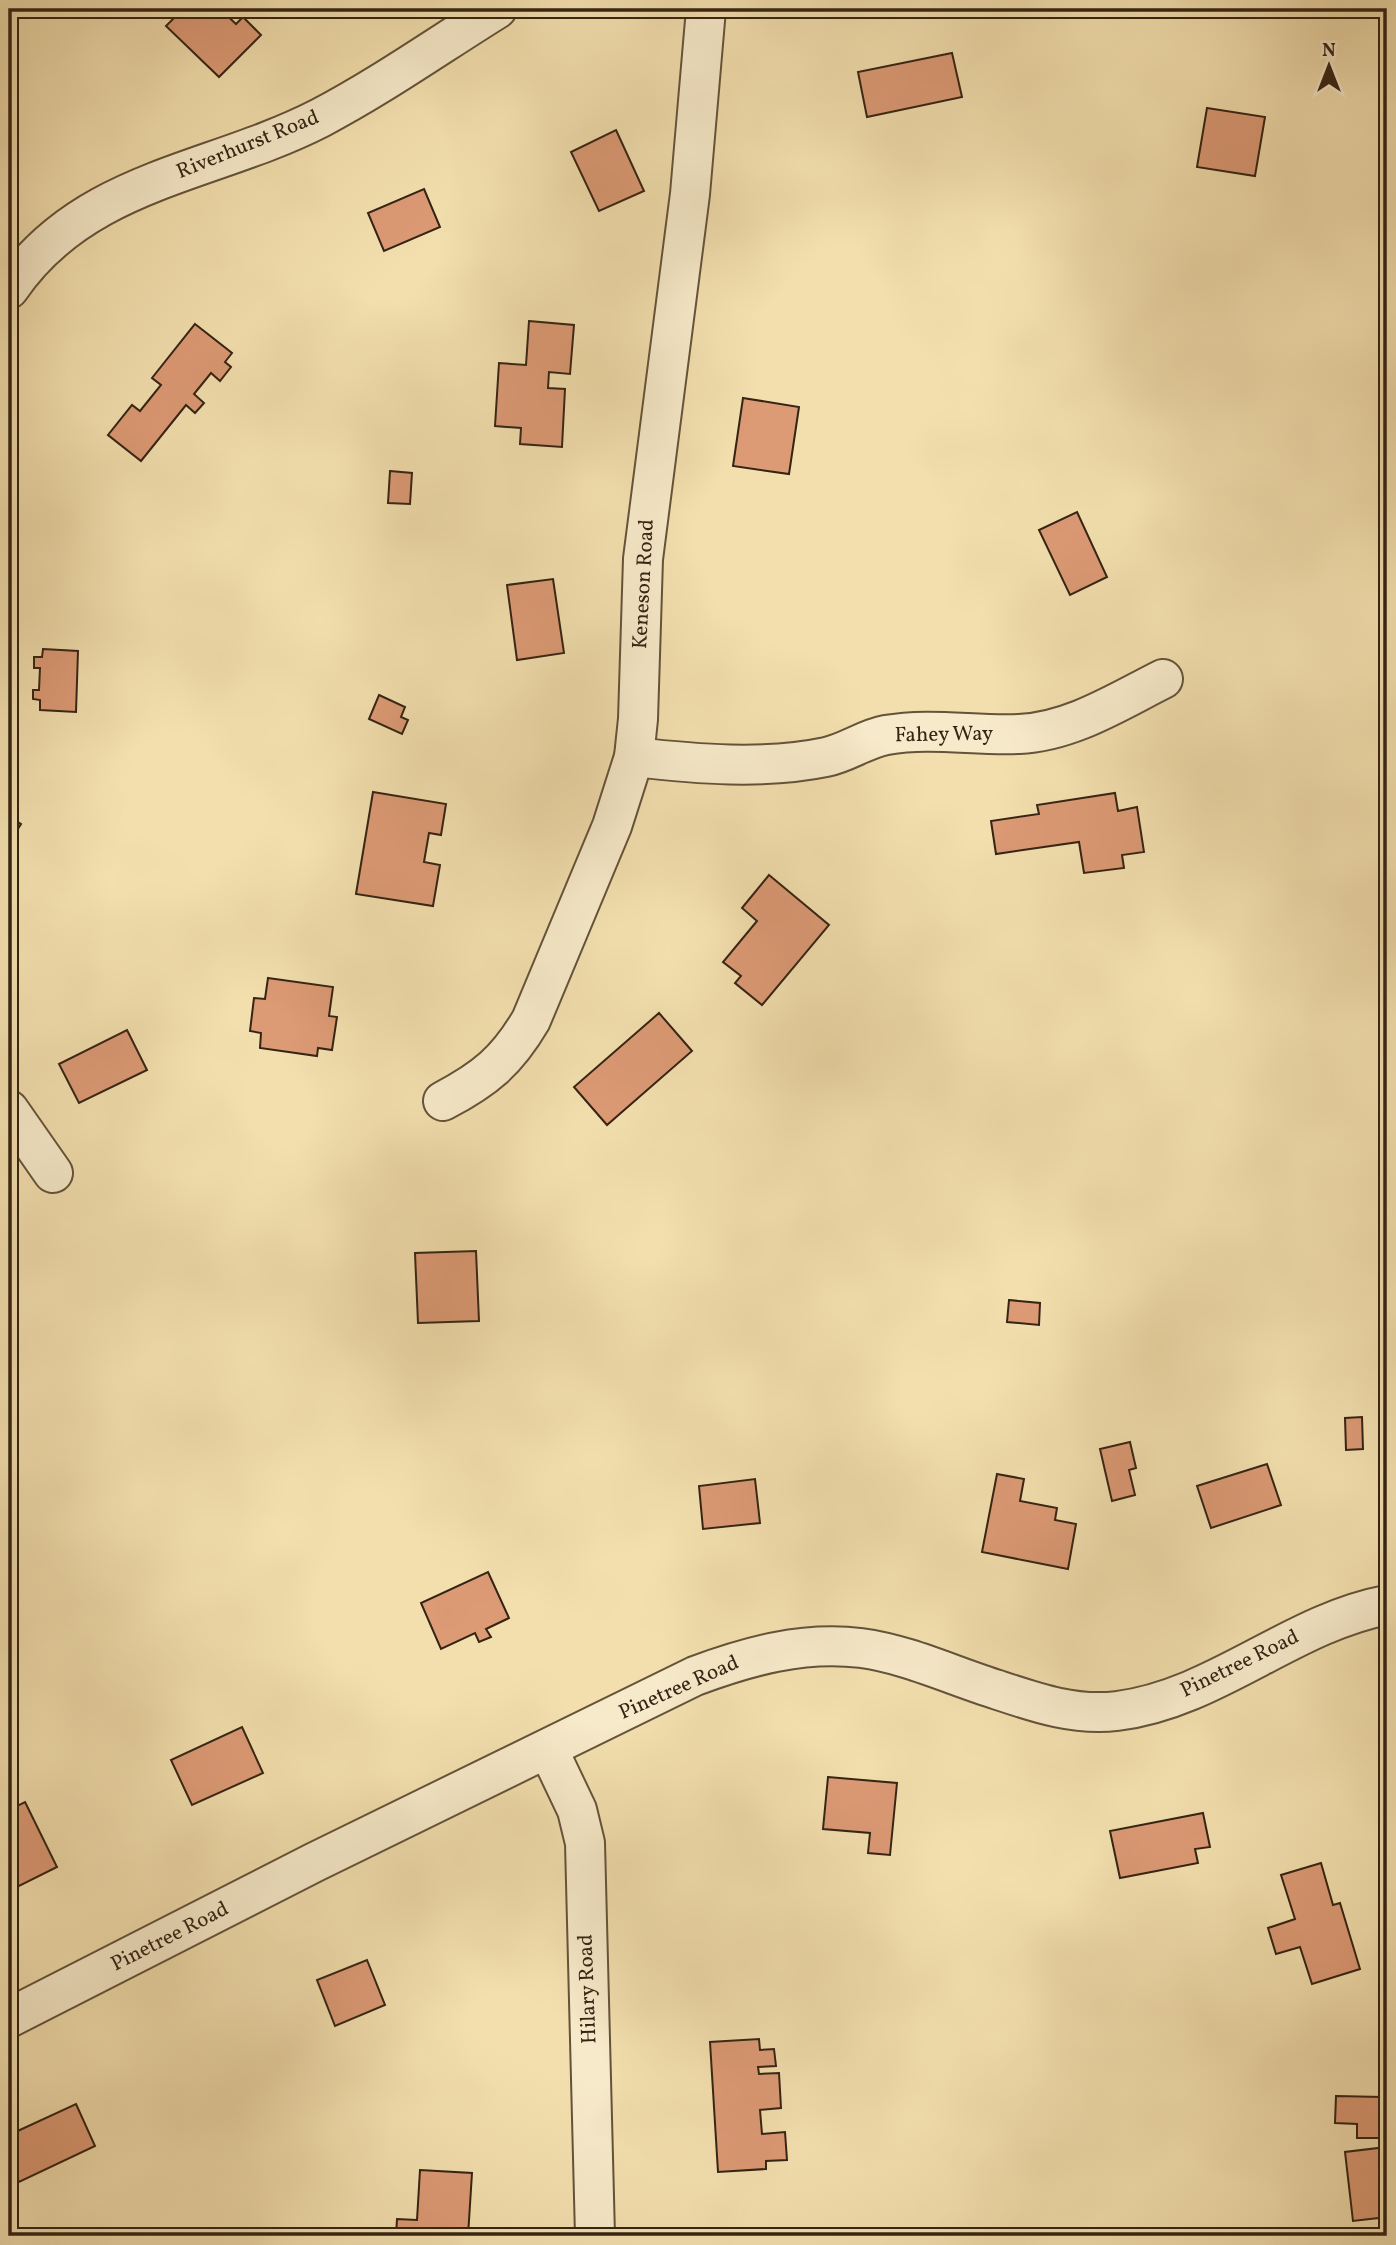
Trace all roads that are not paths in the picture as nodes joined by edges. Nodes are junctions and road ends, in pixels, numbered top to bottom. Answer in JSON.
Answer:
{"nodes":[{"id":1,"x":497,"y":9,"type":"edge"},
{"id":2,"x":706,"y":9,"type":"edge"},
{"id":3,"x":9,"y":289,"type":"edge"},
{"id":4,"x":1163,"y":679,"type":"dead end"},
{"id":5,"x":634,"y":757,"type":"junction"},
{"id":6,"x":443,"y":1101,"type":"dead end"},
{"id":7,"x":9,"y":1110,"type":"edge"},
{"id":8,"x":53,"y":1173,"type":"dead end"},
{"id":9,"x":1387,"y":1605,"type":"edge"},
{"id":10,"x":548,"y":1749,"type":"junction"},
{"id":11,"x":9,"y":2018,"type":"edge"},
{"id":12,"x":595,"y":2236,"type":"edge"}],
"edges":[{"from":1,"to":3,"type":"street","name":"Riverhurst Road"},
{"from":2,"to":5,"type":"street","name":"Keneson Road"},
{"from":4,"to":5,"type":"street","name":"Fahey Way"},
{"from":5,"to":6,"type":"street","name":"Keneson Road"},
{"from":7,"to":8,"type":"street"},
{"from":9,"to":10,"type":"street","name":"Pinetree Road"},
{"from":10,"to":11,"type":"street","name":"Pinetree Road"},
{"from":10,"to":12,"type":"street","name":"Hilary Road"}]}
